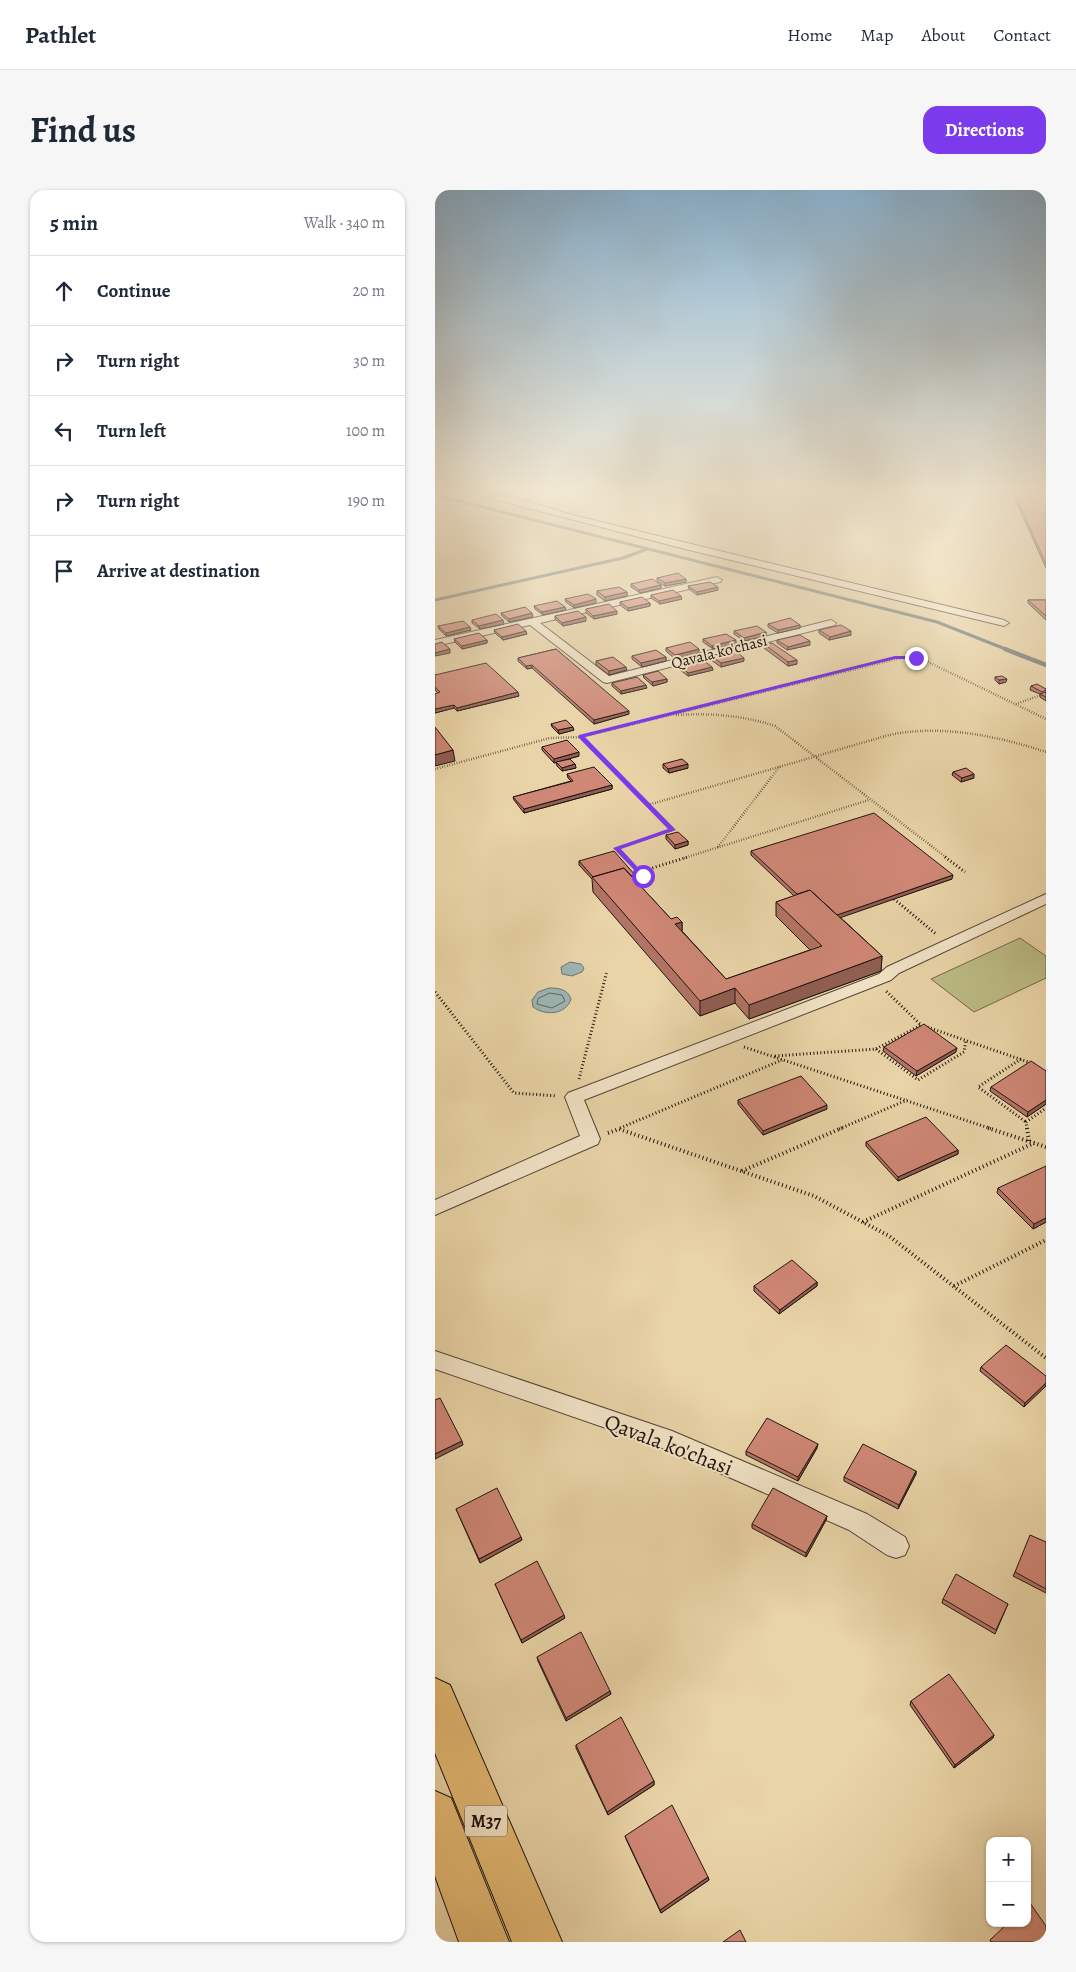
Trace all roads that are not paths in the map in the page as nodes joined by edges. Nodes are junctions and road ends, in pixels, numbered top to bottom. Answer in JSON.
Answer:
{"nodes":[{"id":1,"x":796,"y":572,"type":"edge"},
{"id":2,"x":717,"y":580,"type":"dead end"},
{"id":3,"x":531,"y":621,"type":"junction"},
{"id":4,"x":831,"y":623,"type":"dead end"},
{"id":5,"x":1004,"y":623,"type":"dead end"},
{"id":6,"x":435,"y":643,"type":"edge"},
{"id":7,"x":1046,"y":898,"type":"edge"},
{"id":8,"x":435,"y":1208,"type":"edge"},
{"id":9,"x":435,"y":1360,"type":"edge"},
{"id":10,"x":896,"y":1546,"type":"dead end"},
{"id":11,"x":435,"y":1701,"type":"edge"},
{"id":12,"x":435,"y":1814,"type":"edge"},
{"id":13,"x":484,"y":1942,"type":"edge"},
{"id":14,"x":537,"y":1942,"type":"edge"}],
"edges":[{"from":1,"to":5,"type":"street"},
{"from":2,"to":3,"type":"street"},
{"from":3,"to":4,"type":"street","name":"Qavala ko'chasi"},
{"from":3,"to":6,"type":"street"},
{"from":7,"to":8,"type":"street"},
{"from":9,"to":10,"type":"street","name":"Qavala ko'chasi"},
{"from":11,"to":14,"type":"highway","number":"M37"},
{"from":12,"to":13,"type":"highway","number":"M37"}]}
